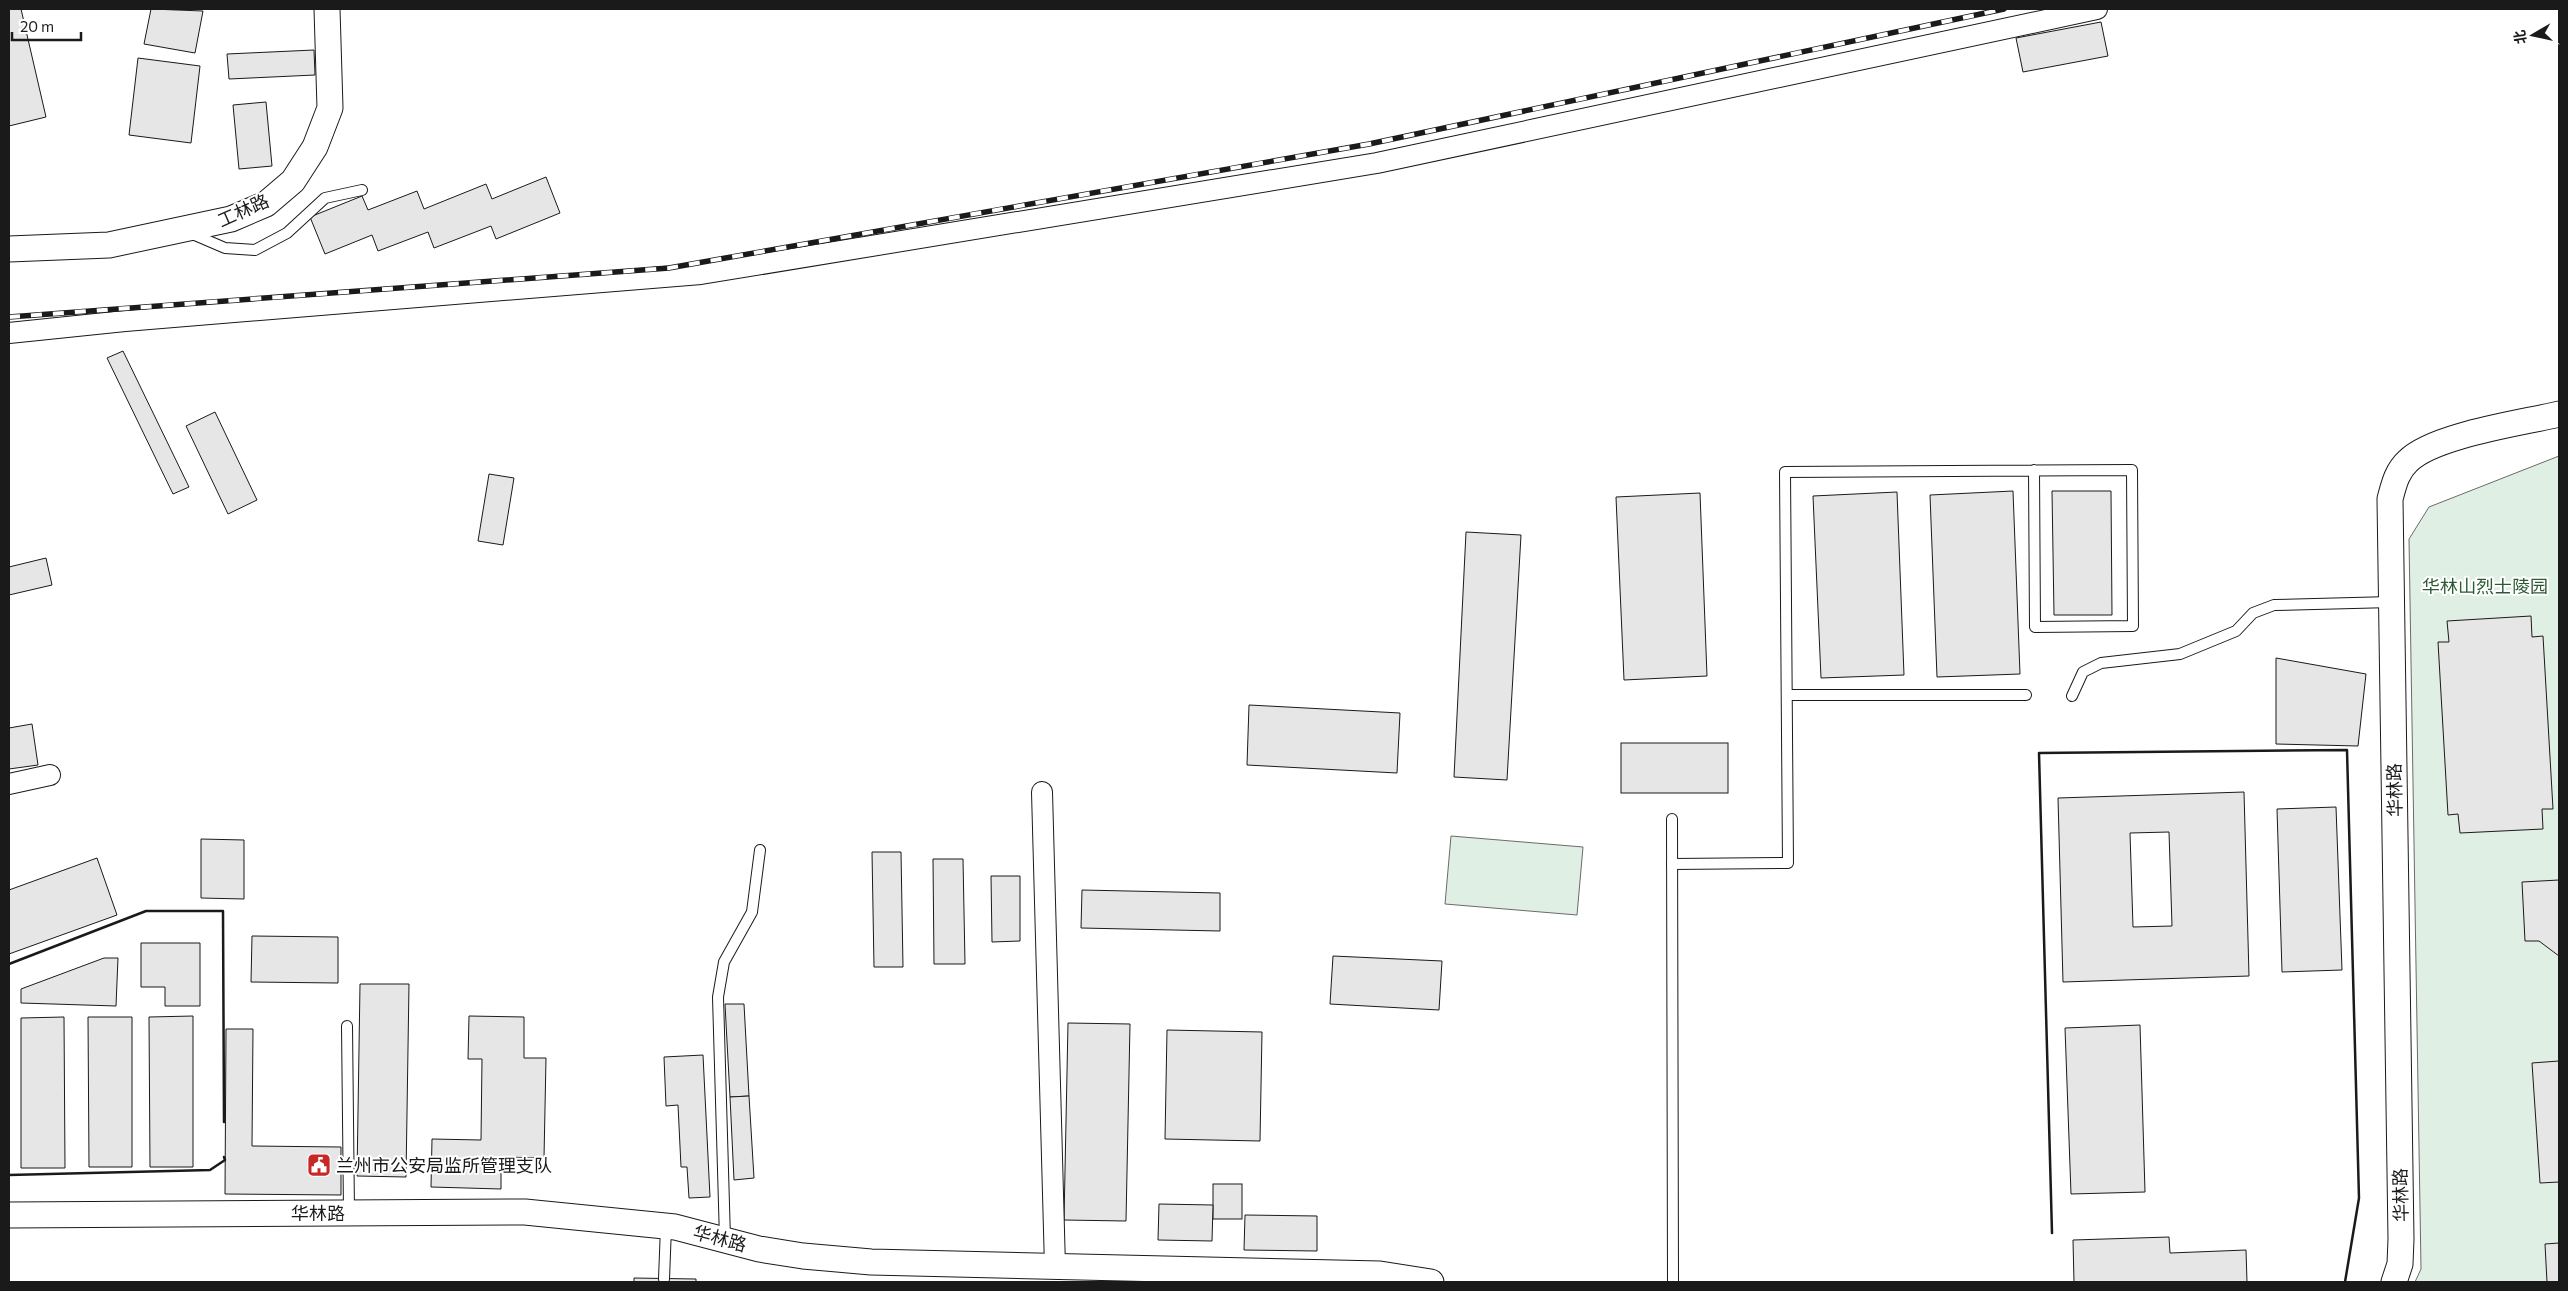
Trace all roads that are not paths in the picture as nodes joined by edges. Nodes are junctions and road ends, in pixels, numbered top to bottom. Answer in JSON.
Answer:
{"nodes":[{"id":1,"x":327,"y":9,"type":"edge"},
{"id":2,"x":2096,"y":9,"type":"edge"},
{"id":3,"x":362,"y":190,"type":"dead end"},
{"id":4,"x":185,"y":231,"type":"junction"},
{"id":5,"x":9,"y":250,"type":"edge"},
{"id":6,"x":9,"y":333,"type":"edge"},
{"id":7,"x":2559,"y":414,"type":"edge"},
{"id":8,"x":2034,"y":470,"type":"junction"},
{"id":9,"x":2392,"y":602,"type":"junction"},
{"id":10,"x":1787,"y":695,"type":"junction"},
{"id":11,"x":2026,"y":695,"type":"dead end"},
{"id":12,"x":2072,"y":696,"type":"dead end"},
{"id":13,"x":50,"y":776,"type":"dead end"},
{"id":14,"x":9,"y":784,"type":"edge"},
{"id":15,"x":1042,"y":792,"type":"dead end"},
{"id":16,"x":1672,"y":819,"type":"dead end"},
{"id":17,"x":760,"y":850,"type":"dead end"},
{"id":18,"x":1672,"y":864,"type":"junction"},
{"id":19,"x":347,"y":1026,"type":"dead end"},
{"id":20,"x":349,"y":1213,"type":"junction"},
{"id":21,"x":9,"y":1215,"type":"edge"},
{"id":22,"x":666,"y":1226,"type":"junction"},
{"id":23,"x":725,"y":1240,"type":"junction"},
{"id":24,"x":1054,"y":1266,"type":"junction"},
{"id":25,"x":664,"y":1279,"type":"dead end"},
{"id":26,"x":1431,"y":1282,"type":"edge"},
{"id":27,"x":1673,"y":1282,"type":"edge"},
{"id":28,"x":2394,"y":1282,"type":"edge"}],
"edges":[{"from":1,"to":4,"type":"street","name":"工林路"},
{"from":2,"to":6,"type":"street"},
{"from":3,"to":4,"type":"lane"},
{"from":4,"to":5,"type":"street","name":"工林路"},
{"from":7,"to":9,"type":"street","name":"华林路"},
{"from":8,"to":8,"type":"lane"},
{"from":8,"to":10,"type":"lane"},
{"from":9,"to":12,"type":"lane"},
{"from":9,"to":28,"type":"street","name":"华林路"},
{"from":10,"to":11,"type":"lane"},
{"from":10,"to":18,"type":"lane"},
{"from":13,"to":14,"type":"street"},
{"from":15,"to":24,"type":"street"},
{"from":16,"to":18,"type":"lane"},
{"from":17,"to":23,"type":"lane"},
{"from":18,"to":27,"type":"lane"},
{"from":19,"to":20,"type":"lane"},
{"from":20,"to":21,"type":"street","name":"华林路"},
{"from":20,"to":22,"type":"street","name":"华林路"},
{"from":22,"to":23,"type":"street","name":"华林路"},
{"from":22,"to":25,"type":"lane"},
{"from":23,"to":24,"type":"street","name":"华林路"},
{"from":24,"to":26,"type":"street","name":"华林路"}]}
